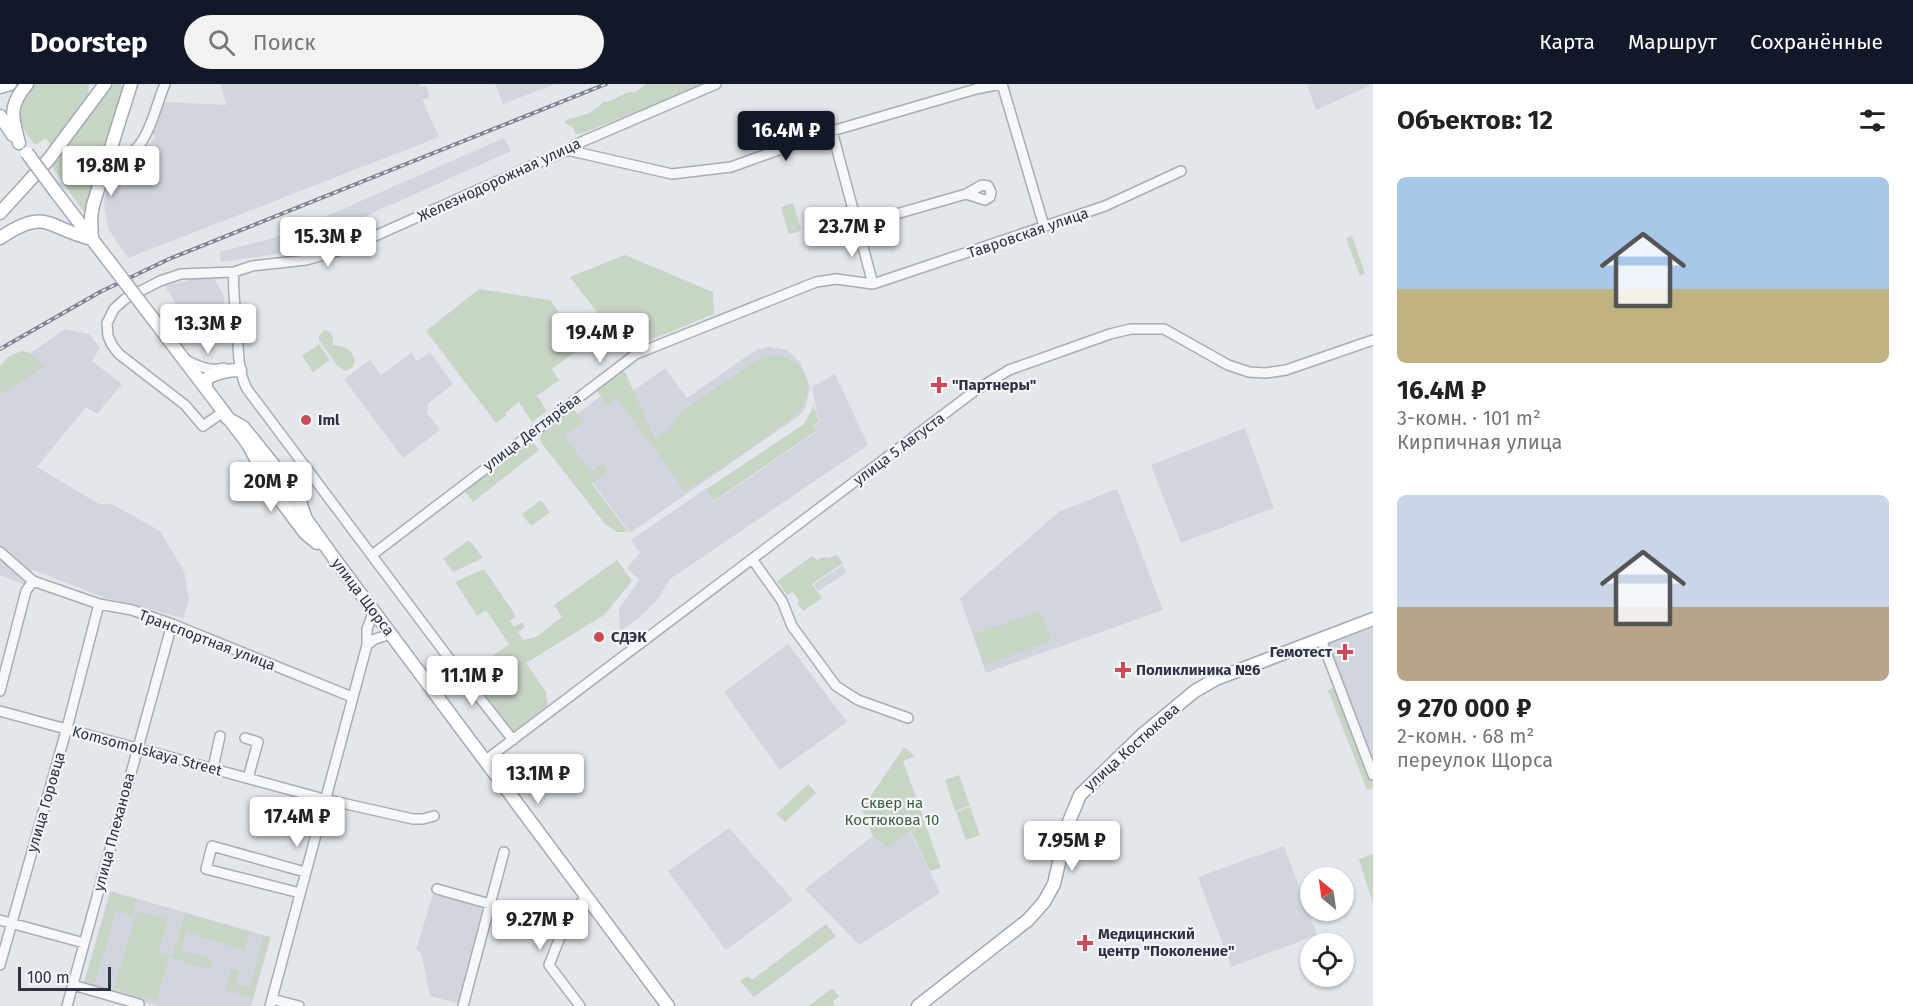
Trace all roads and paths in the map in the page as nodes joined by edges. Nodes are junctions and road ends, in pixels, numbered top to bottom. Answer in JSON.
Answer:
{"nodes":[{"id":1,"x":10,"y":84,"type":"edge"},
{"id":2,"x":27,"y":84,"type":"edge"},
{"id":3,"x":95,"y":84,"type":"edge"},
{"id":4,"x":105,"y":84,"type":"edge"},
{"id":5,"x":131,"y":84,"type":"edge"},
{"id":6,"x":165,"y":84,"type":"edge"},
{"id":7,"x":716,"y":84,"type":"edge"},
{"id":8,"x":1002,"y":84,"type":"edge"},
{"id":9,"x":0,"y":87,"type":"edge"},
{"id":10,"x":90,"y":105,"type":"junction"},
{"id":11,"x":3,"y":122,"type":"edge"},
{"id":12,"x":832,"y":131,"type":"junction"},
{"id":13,"x":23,"y":148,"type":"junction"},
{"id":14,"x":567,"y":150,"type":"junction"},
{"id":15,"x":109,"y":153,"type":"junction"},
{"id":16,"x":1180,"y":171,"type":"dead end"},
{"id":17,"x":966,"y":194,"type":"dead end"},
{"id":18,"x":0,"y":213,"type":"edge"},
{"id":19,"x":858,"y":225,"type":"junction"},
{"id":20,"x":1044,"y":226,"type":"junction"},
{"id":21,"x":0,"y":238,"type":"edge"},
{"id":22,"x":92,"y":239,"type":"junction"},
{"id":23,"x":234,"y":272,"type":"junction"},
{"id":24,"x":873,"y":284,"type":"junction"},
{"id":25,"x":1373,"y":340,"type":"edge"},
{"id":26,"x":182,"y":357,"type":"junction"},
{"id":27,"x":239,"y":365,"type":"junction"},
{"id":28,"x":206,"y":388,"type":"junction"},
{"id":29,"x":225,"y":415,"type":"junction"},
{"id":30,"x":248,"y":444,"type":"junction"},
{"id":31,"x":306,"y":519,"type":"junction"},
{"id":32,"x":0,"y":552,"type":"edge"},
{"id":33,"x":330,"y":554,"type":"junction"},
{"id":34,"x":372,"y":555,"type":"junction"},
{"id":35,"x":752,"y":559,"type":"junction"},
{"id":36,"x":33,"y":581,"type":"junction"},
{"id":37,"x":99,"y":604,"type":"junction"},
{"id":38,"x":374,"y":611,"type":"junction"},
{"id":39,"x":1373,"y":619,"type":"edge"},
{"id":40,"x":172,"y":624,"type":"junction"},
{"id":41,"x":391,"y":634,"type":"junction"},
{"id":42,"x":1321,"y":639,"type":"junction"},
{"id":43,"x":366,"y":645,"type":"junction"},
{"id":44,"x":0,"y":691,"type":"edge"},
{"id":45,"x":352,"y":697,"type":"junction"},
{"id":46,"x":0,"y":711,"type":"edge"},
{"id":47,"x":908,"y":718,"type":"dead end"},
{"id":48,"x":66,"y":729,"type":"junction"},
{"id":49,"x":220,"y":736,"type":"dead end"},
{"id":50,"x":245,"y":738,"type":"dead end"},
{"id":51,"x":510,"y":742,"type":"junction"},
{"id":52,"x":137,"y":747,"type":"junction"},
{"id":53,"x":490,"y":766,"type":"junction"},
{"id":54,"x":213,"y":768,"type":"junction"},
{"id":55,"x":1373,"y":775,"type":"edge"},
{"id":56,"x":248,"y":778,"type":"junction"},
{"id":57,"x":324,"y":799,"type":"junction"},
{"id":58,"x":434,"y":816,"type":"dead end"},
{"id":59,"x":504,"y":852,"type":"dead end"},
{"id":60,"x":305,"y":872,"type":"junction"},
{"id":61,"x":573,"y":878,"type":"junction"},
{"id":62,"x":437,"y":889,"type":"dead end"},
{"id":63,"x":300,"y":893,"type":"junction"},
{"id":64,"x":587,"y":896,"type":"junction"},
{"id":65,"x":490,"y":904,"type":"junction"},
{"id":66,"x":0,"y":920,"type":"edge"},
{"id":67,"x":11,"y":923,"type":"junction"},
{"id":68,"x":84,"y":943,"type":"junction"},
{"id":69,"x":0,"y":965,"type":"edge"},
{"id":70,"x":73,"y":985,"type":"junction"},
{"id":71,"x":271,"y":1003,"type":"edge"},
{"id":72,"x":67,"y":1006,"type":"edge"},
{"id":73,"x":138,"y":1006,"type":"edge"},
{"id":74,"x":299,"y":1006,"type":"edge"},
{"id":75,"x":463,"y":1006,"type":"edge"},
{"id":76,"x":580,"y":1006,"type":"edge"},
{"id":77,"x":668,"y":1006,"type":"edge"},
{"id":78,"x":918,"y":1006,"type":"edge"}],
"edges":[{"from":1,"to":9,"type":"main road"},
{"from":2,"to":13,"type":"main road"},
{"from":3,"to":10,"type":"main road"},
{"from":4,"to":10,"type":"main road"},
{"from":5,"to":15,"type":"main road"},
{"from":6,"to":15,"type":"street"},
{"from":7,"to":14,"type":"street","name":"Железнодорожная улица"},
{"from":8,"to":12,"type":"street"},
{"from":8,"to":20,"type":"street"},
{"from":10,"to":18,"type":"main road"},
{"from":11,"to":13,"type":"main road","name":"улица Щорса"},
{"from":12,"to":14,"type":"street"},
{"from":12,"to":19,"type":"street"},
{"from":13,"to":22,"type":"main road","name":"улица Щорса","bridge":true},
{"from":14,"to":23,"type":"street","name":"Железнодорожная улица"},
{"from":15,"to":22,"type":"main road"},
{"from":16,"to":20,"type":"street","name":"Тавровская улица"},
{"from":17,"to":19,"type":"street"},
{"from":19,"to":24,"type":"street"},
{"from":20,"to":24,"type":"street","name":"Тавровская улица"},
{"from":21,"to":22,"type":"main road"},
{"from":22,"to":26,"type":"main road","name":"улица Щорса","bridge":true},
{"from":23,"to":27,"type":"street"},
{"from":23,"to":29,"type":"street","name":"Железнодорожная улица"},
{"from":24,"to":34,"type":"street","name":"улица Дегтярёва"},
{"from":25,"to":35,"type":"street","name":"улица 5 Августа"},
{"from":26,"to":27,"type":"street"},
{"from":26,"to":28,"type":"main road","name":"улица Щорса"},
{"from":27,"to":28,"type":"main road"},
{"from":27,"to":34,"type":"street"},
{"from":28,"to":29,"type":"main road","name":"улица Щорса"},
{"from":29,"to":30,"type":"main road","name":"улица Щорса"},
{"from":29,"to":31,"type":"main road"},
{"from":30,"to":31,"type":"street","name":"улица Щорса"},
{"from":30,"to":33,"type":"main road"},
{"from":31,"to":33,"type":"main road","name":"улица Щорса"},
{"from":32,"to":36,"type":"street","name":"Транспортная улица"},
{"from":33,"to":38,"type":"main road","name":"улица Щорса"},
{"from":34,"to":51,"type":"street"},
{"from":35,"to":47,"type":"street"},
{"from":35,"to":51,"type":"street","name":"улица 5 Августа"},
{"from":36,"to":37,"type":"street","name":"Транспортная улица"},
{"from":36,"to":44,"type":"street"},
{"from":37,"to":40,"type":"street","name":"Транспортная улица"},
{"from":37,"to":48,"type":"street","name":"улица Горовца"},
{"from":38,"to":41,"type":"main road","name":"улица Щорса"},
{"from":38,"to":43,"type":"street"},
{"from":39,"to":42,"type":"main road","name":"улица Костюкова"},
{"from":40,"to":45,"type":"street","name":"Транспортная улица"},
{"from":40,"to":52,"type":"street","name":"улица Плеханова"},
{"from":41,"to":43,"type":"street"},
{"from":41,"to":53,"type":"main road","name":"улица Щорса"},
{"from":42,"to":55,"type":"street"},
{"from":42,"to":78,"type":"main road","name":"улица Костюкова"},
{"from":43,"to":45,"type":"street"},
{"from":45,"to":57,"type":"street"},
{"from":46,"to":48,"type":"street","name":"Komsomolskaya Street"},
{"from":48,"to":52,"type":"street","name":"Komsomolskaya Street"},
{"from":48,"to":67,"type":"street","name":"улица Горовца"},
{"from":49,"to":54,"type":"street"},
{"from":50,"to":56,"type":"street"},
{"from":51,"to":53,"type":"street","name":"улица 5 Августа"},
{"from":52,"to":54,"type":"street","name":"Komsomolskaya Street"},
{"from":52,"to":68,"type":"street","name":"улица Плеханова"},
{"from":53,"to":61,"type":"main road","name":"улица Щорса"},
{"from":53,"to":61,"type":"main road"},
{"from":54,"to":56,"type":"street","name":"Komsomolskaya Street"},
{"from":56,"to":57,"type":"street","name":"Komsomolskaya Street"},
{"from":57,"to":58,"type":"street","name":"Komsomolskaya Street"},
{"from":57,"to":60,"type":"street"},
{"from":59,"to":65,"type":"street"},
{"from":60,"to":63,"type":"street"},
{"from":60,"to":63,"type":"street"},
{"from":61,"to":64,"type":"main road","name":"улица Щорса"},
{"from":62,"to":65,"type":"street"},
{"from":63,"to":71,"type":"street"},
{"from":64,"to":76,"type":"street"},
{"from":64,"to":77,"type":"main road","name":"улица Щорса"},
{"from":65,"to":75,"type":"street"},
{"from":66,"to":67,"type":"street"},
{"from":67,"to":68,"type":"street"},
{"from":67,"to":69,"type":"street","name":"улица Горовца"},
{"from":68,"to":70,"type":"street","name":"улица Плеханова"},
{"from":70,"to":72,"type":"street","name":"улица Плеханова"},
{"from":70,"to":73,"type":"street"},
{"from":71,"to":74,"type":"street"}]}
